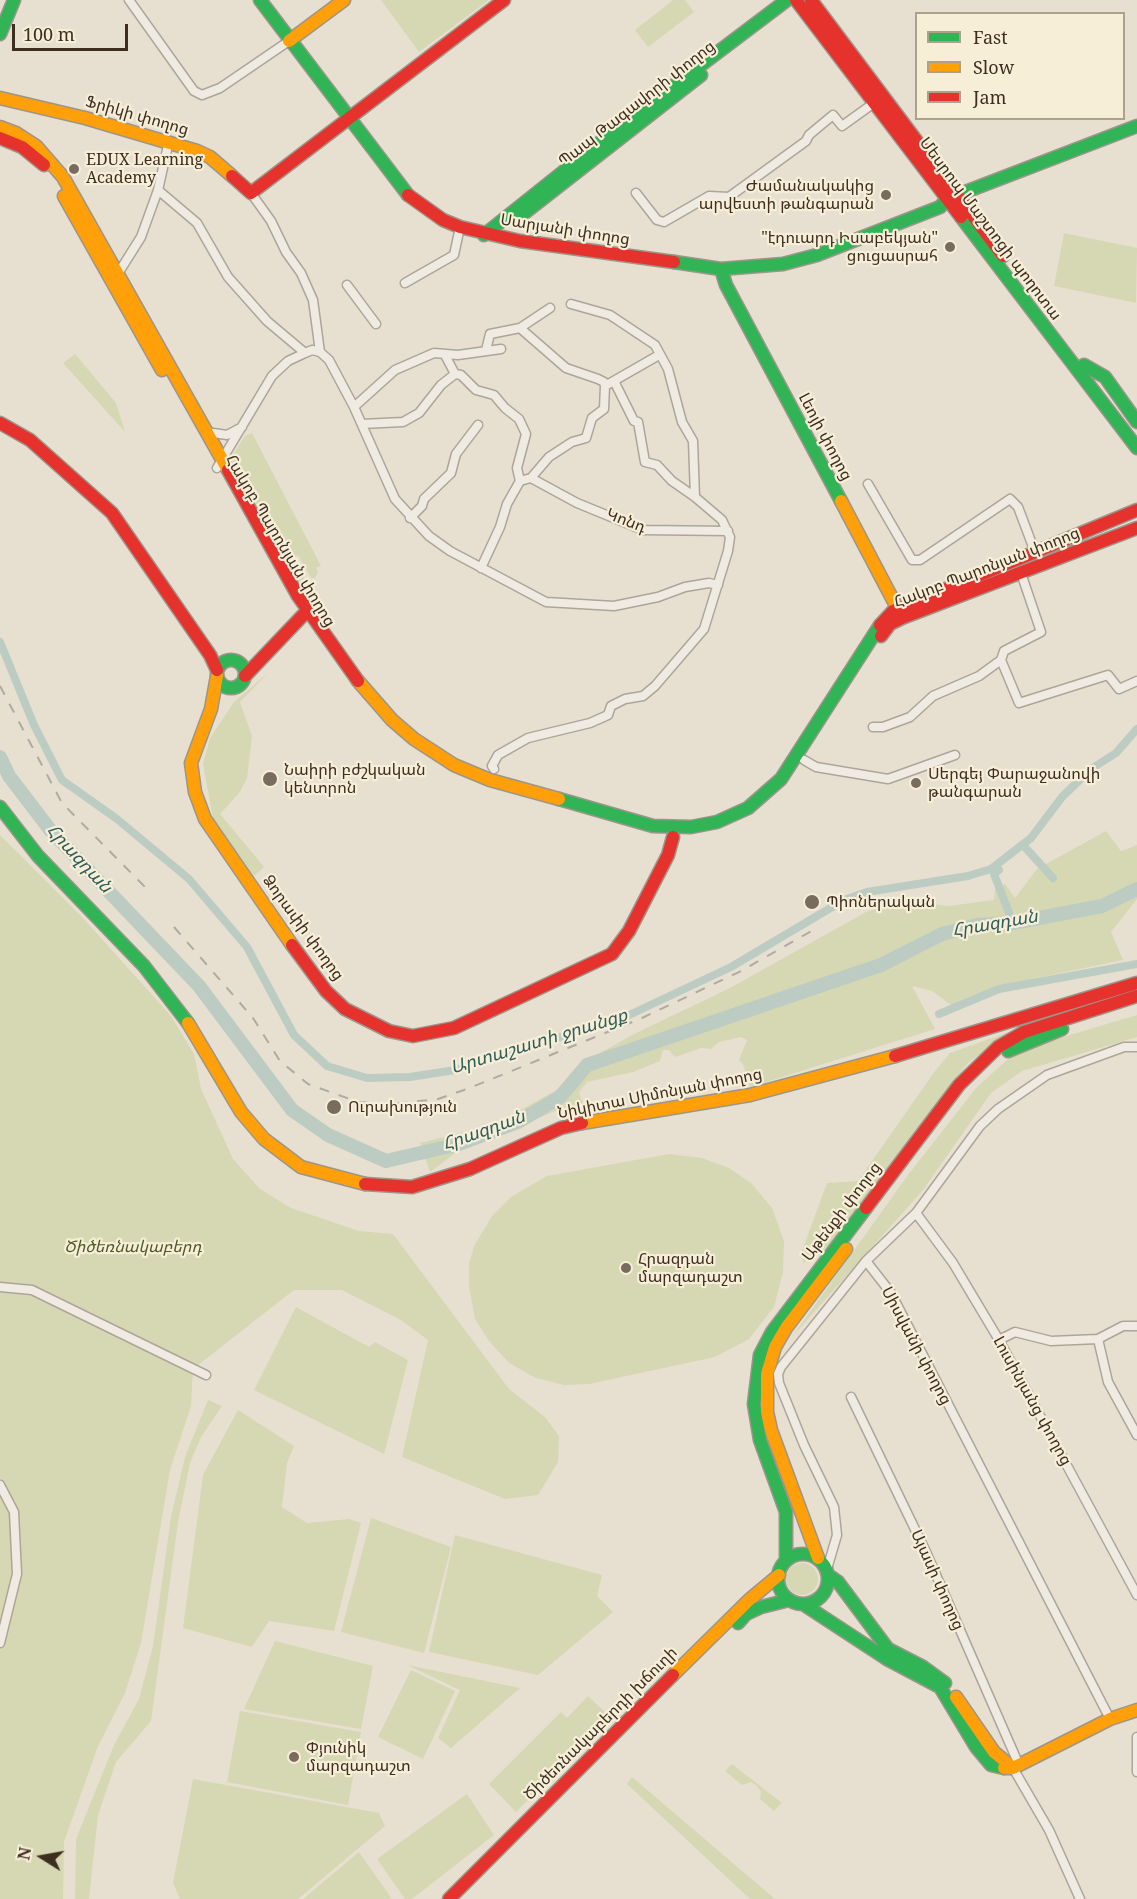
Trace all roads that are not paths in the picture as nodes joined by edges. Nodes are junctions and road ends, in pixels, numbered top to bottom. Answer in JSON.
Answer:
{"nodes":[{"id":1,"x":14,"y":0,"type":"edge"},
{"id":2,"x":129,"y":0,"type":"edge"},
{"id":3,"x":260,"y":0,"type":"edge"},
{"id":4,"x":344,"y":0,"type":"edge"},
{"id":5,"x":504,"y":0,"type":"edge"},
{"id":6,"x":795,"y":0,"type":"edge"},
{"id":7,"x":811,"y":0,"type":"edge"},
{"id":8,"x":4,"y":13,"type":"edge"},
{"id":9,"x":0,"y":34,"type":"edge"},
{"id":10,"x":289,"y":41,"type":"junction"},
{"id":11,"x":0,"y":98,"type":"edge"},
{"id":12,"x":874,"y":103,"type":"junction"},
{"id":13,"x":348,"y":121,"type":"junction"},
{"id":14,"x":1137,"y":126,"type":"edge"},
{"id":15,"x":0,"y":127,"type":"edge"},
{"id":16,"x":1137,"y":135,"type":"edge"},
{"id":17,"x":0,"y":138,"type":"edge"},
{"id":18,"x":169,"y":141,"type":"junction"},
{"id":19,"x":1073,"y":155,"type":"junction"},
{"id":20,"x":158,"y":190,"type":"junction"},
{"id":21,"x":251,"y":193,"type":"junction"},
{"id":22,"x":636,"y":193,"type":"dead end"},
{"id":23,"x":955,"y":200,"type":"junction"},
{"id":24,"x":460,"y":228,"type":"junction"},
{"id":25,"x":491,"y":236,"type":"junction"},
{"id":26,"x":721,"y":269,"type":"junction"},
{"id":27,"x":118,"y":272,"type":"junction"},
{"id":28,"x":405,"y":283,"type":"dead end"},
{"id":29,"x":346,"y":285,"type":"dead end"},
{"id":30,"x":572,"y":304,"type":"dead end"},
{"id":31,"x":550,"y":308,"type":"dead end"},
{"id":32,"x":376,"y":324,"type":"dead end"},
{"id":33,"x":520,"y":328,"type":"junction"},
{"id":34,"x":501,"y":349,"type":"dead end"},
{"id":35,"x":486,"y":350,"type":"junction"},
{"id":36,"x":320,"y":352,"type":"junction"},
{"id":37,"x":305,"y":353,"type":"junction"},
{"id":38,"x":445,"y":355,"type":"junction"},
{"id":39,"x":659,"y":355,"type":"junction"},
{"id":40,"x":1066,"y":356,"type":"junction"},
{"id":41,"x":1084,"y":365,"type":"junction"},
{"id":42,"x":454,"y":374,"type":"junction"},
{"id":43,"x":614,"y":381,"type":"junction"},
{"id":44,"x":605,"y":386,"type":"junction"},
{"id":45,"x":354,"y":407,"type":"junction"},
{"id":46,"x":1137,"y":422,"type":"edge"},
{"id":47,"x":0,"y":423,"type":"edge"},
{"id":48,"x":362,"y":424,"type":"junction"},
{"id":49,"x":478,"y":425,"type":"dead end"},
{"id":50,"x":243,"y":427,"type":"junction"},
{"id":51,"x":206,"y":432,"type":"junction"},
{"id":52,"x":1137,"y":436,"type":"edge"},
{"id":53,"x":1137,"y":448,"type":"edge"},
{"id":54,"x":1137,"y":462,"type":"edge"},
{"id":55,"x":220,"y":465,"type":"junction"},
{"id":56,"x":531,"y":478,"type":"junction"},
{"id":57,"x":520,"y":482,"type":"junction"},
{"id":58,"x":867,"y":484,"type":"dead end"},
{"id":59,"x":695,"y":497,"type":"junction"},
{"id":60,"x":1137,"y":510,"type":"edge"},
{"id":61,"x":410,"y":518,"type":"junction"},
{"id":62,"x":1137,"y":528,"type":"edge"},
{"id":63,"x":728,"y":531,"type":"junction"},
{"id":64,"x":1035,"y":552,"type":"junction"},
{"id":65,"x":480,"y":568,"type":"junction"},
{"id":66,"x":1021,"y":573,"type":"junction"},
{"id":67,"x":718,"y":585,"type":"junction"},
{"id":68,"x":303,"y":611,"type":"junction"},
{"id":69,"x":900,"y":613,"type":"junction"},
{"id":70,"x":1001,"y":660,"type":"junction"},
{"id":71,"x":238,"y":661,"type":"junction"},
{"id":72,"x":219,"y":669,"type":"junction"},
{"id":73,"x":245,"y":676,"type":"junction"},
{"id":74,"x":1137,"y":681,"type":"edge"},
{"id":75,"x":230,"y":688,"type":"junction"},
{"id":76,"x":211,"y":709,"type":"junction"},
{"id":77,"x":873,"y":727,"type":"dead end"},
{"id":78,"x":955,"y":755,"type":"dead end"},
{"id":79,"x":804,"y":760,"type":"junction"},
{"id":80,"x":494,"y":769,"type":"dead end"},
{"id":81,"x":0,"y":807,"type":"edge"},
{"id":82,"x":673,"y":837,"type":"junction"},
{"id":83,"x":1137,"y":983,"type":"edge"},
{"id":84,"x":1137,"y":996,"type":"edge"},
{"id":85,"x":1137,"y":1005,"type":"edge"},
{"id":86,"x":1137,"y":1047,"type":"edge"},
{"id":87,"x":916,"y":1213,"type":"junction"},
{"id":88,"x":866,"y":1261,"type":"junction"},
{"id":89,"x":0,"y":1287,"type":"edge"},
{"id":90,"x":1137,"y":1326,"type":"edge"},
{"id":91,"x":1098,"y":1339,"type":"junction"},
{"id":92,"x":999,"y":1340,"type":"junction"},
{"id":93,"x":206,"y":1375,"type":"dead end"},
{"id":94,"x":851,"y":1397,"type":"dead end"},
{"id":95,"x":1137,"y":1435,"type":"edge"},
{"id":96,"x":0,"y":1485,"type":"edge"},
{"id":97,"x":818,"y":1558,"type":"junction"},
{"id":98,"x":786,"y":1560,"type":"junction"},
{"id":99,"x":827,"y":1572,"type":"junction"},
{"id":100,"x":779,"y":1575,"type":"junction"},
{"id":101,"x":1137,"y":1595,"type":"edge"},
{"id":102,"x":789,"y":1600,"type":"junction"},
{"id":103,"x":803,"y":1604,"type":"junction"},
{"id":104,"x":0,"y":1643,"type":"edge"},
{"id":105,"x":1137,"y":1710,"type":"edge"},
{"id":106,"x":1110,"y":1719,"type":"junction"},
{"id":107,"x":1137,"y":1737,"type":"edge"},
{"id":108,"x":1016,"y":1766,"type":"junction"},
{"id":109,"x":1137,"y":1772,"type":"edge"},
{"id":110,"x":449,"y":1899,"type":"edge"},
{"id":111,"x":459,"y":1899,"type":"edge"},
{"id":112,"x":1080,"y":1899,"type":"edge"}],
"edges":[{"from":1,"to":8,"type":"main road"},
{"from":2,"to":10,"type":"street"},
{"from":3,"to":10,"type":"main road","name":"Սարյանի փողոց"},
{"from":4,"to":10,"type":"main road"},
{"from":5,"to":13,"type":"main road"},
{"from":6,"to":12,"type":"main road","name":"Մեսրոպ Մաշտոցի պողոտա"},
{"from":6,"to":25,"type":"main road","name":"Պապ Թագավորի փողոց"},
{"from":7,"to":23,"type":"main road","name":"Մեսրոպ Մաշտոցի պողոտա"},
{"from":8,"to":9,"type":"main road"},
{"from":10,"to":13,"type":"main road","name":"Սարյանի փողոց"},
{"from":11,"to":18,"type":"main road","name":"Ֆրիկի փողոց"},
{"from":12,"to":22,"type":"street"},
{"from":12,"to":23,"type":"main road","name":"Մեսրոպ Մաշտոցի պողոտա"},
{"from":13,"to":21,"type":"main road"},
{"from":13,"to":24,"type":"main road","name":"Սարյանի փողոց"},
{"from":14,"to":19,"type":"main road"},
{"from":15,"to":27,"type":"main road","name":"Հակոբ Պարոնյան փողոց"},
{"from":16,"to":19,"type":"main road"},
{"from":17,"to":55,"type":"main road","name":"Հակոբ Պարոնյան փողոց"},
{"from":18,"to":20,"type":"street"},
{"from":18,"to":21,"type":"main road","name":"Ֆրիկի փողոց"},
{"from":19,"to":23,"type":"main road","name":"Սարյանի փողոց"},
{"from":20,"to":27,"type":"street"},
{"from":20,"to":37,"type":"street"},
{"from":21,"to":36,"type":"street"},
{"from":23,"to":26,"type":"main road","name":"Սարյանի փողոց"},
{"from":23,"to":40,"type":"main road","name":"Մեսրոպ Մաշտոցի պողոտա"},
{"from":23,"to":41,"type":"main road","name":"Մեսրոպ Մաշտոցի պողոտա"},
{"from":24,"to":25,"type":"main road","name":"Սարյանի փողոց"},
{"from":24,"to":28,"type":"street"},
{"from":25,"to":26,"type":"main road","name":"Սարյանի փողոց"},
{"from":26,"to":69,"type":"main road","name":"Լեոյի փողոց"},
{"from":27,"to":51,"type":"main road","name":"Հակոբ Պարոնյան փողոց"},
{"from":29,"to":32,"type":"street"},
{"from":30,"to":39,"type":"street"},
{"from":31,"to":33,"type":"street"},
{"from":33,"to":35,"type":"street"},
{"from":33,"to":44,"type":"street"},
{"from":34,"to":35,"type":"street"},
{"from":35,"to":38,"type":"street"},
{"from":36,"to":37,"type":"street"},
{"from":36,"to":45,"type":"street"},
{"from":37,"to":50,"type":"street"},
{"from":38,"to":42,"type":"street"},
{"from":38,"to":45,"type":"street"},
{"from":39,"to":43,"type":"street"},
{"from":39,"to":59,"type":"street"},
{"from":40,"to":53,"type":"main road","name":"Մեսրոպ Մաշտոցի պողոտա"},
{"from":40,"to":54,"type":"main road"},
{"from":41,"to":46,"type":"main road"},
{"from":41,"to":52,"type":"main road","name":"Մեսրոպ Մաշտոցի պողոտա"},
{"from":42,"to":48,"type":"street"},
{"from":42,"to":57,"type":"street"},
{"from":43,"to":44,"type":"street"},
{"from":43,"to":59,"type":"street"},
{"from":44,"to":56,"type":"street"},
{"from":45,"to":48,"type":"street"},
{"from":47,"to":72,"type":"main road"},
{"from":48,"to":61,"type":"street"},
{"from":49,"to":61,"type":"street"},
{"from":50,"to":51,"type":"street"},
{"from":50,"to":55,"type":"street"},
{"from":51,"to":55,"type":"main road","name":"Հակոբ Պարոնյան փողոց"},
{"from":55,"to":68,"type":"main road","name":"Հակոբ Պարոնյան փողոց"},
{"from":55,"to":68,"type":"main road","name":"Հակոբ Պարոնյան փողոց"},
{"from":56,"to":57,"type":"street"},
{"from":56,"to":63,"type":"street","name":"Կոնդ"},
{"from":57,"to":65,"type":"street"},
{"from":58,"to":64,"type":"street"},
{"from":59,"to":63,"type":"street"},
{"from":60,"to":64,"type":"main road","name":"Հակոբ Պարոնյան փողոց"},
{"from":61,"to":65,"type":"street"},
{"from":62,"to":66,"type":"main road","name":"Հակոբ Պարոնյան փողոց"},
{"from":63,"to":67,"type":"street"},
{"from":64,"to":69,"type":"main road","name":"Հակոբ Պարոնյան փողոց"},
{"from":65,"to":67,"type":"street"},
{"from":66,"to":69,"type":"main road","name":"Հակոբ Պարոնյան փողոց"},
{"from":66,"to":70,"type":"street"},
{"from":67,"to":80,"type":"street"},
{"from":68,"to":69,"type":"main road","name":"Հակոբ Պարոնյան փողոց"},
{"from":68,"to":71,"type":"main road"},
{"from":68,"to":73,"type":"main road"},
{"from":68,"to":82,"type":"main road","name":"Հակոբ Պարոնյան փողոց"},
{"from":69,"to":79,"type":"main road","name":"Հակոբ Պարոնյան փողոց"},
{"from":70,"to":74,"type":"street"},
{"from":70,"to":77,"type":"street"},
{"from":71,"to":72,"type":"main road"},
{"from":71,"to":73,"type":"main road"},
{"from":72,"to":75,"type":"main road"},
{"from":72,"to":76,"type":"main road"},
{"from":73,"to":75,"type":"main road"},
{"from":75,"to":76,"type":"main road"},
{"from":76,"to":82,"type":"main road","name":"Ձորափի փողոց"},
{"from":78,"to":79,"type":"street"},
{"from":79,"to":82,"type":"main road","name":"Հակոբ Պարոնյան փողոց"},
{"from":81,"to":83,"type":"main road","name":"Նիկիտա Սիմոնյան փողոց"},
{"from":84,"to":98,"type":"main road","name":"Աթենքի փողոց"},
{"from":85,"to":97,"type":"main road","name":"Աթենքի փողոց"},
{"from":86,"to":87,"type":"street"},
{"from":87,"to":88,"type":"street"},
{"from":87,"to":92,"type":"street","name":"Լուսինյանց փողոց"},
{"from":88,"to":99,"type":"street"},
{"from":88,"to":106,"type":"street","name":"Սիսվանի փողոց"},
{"from":89,"to":93,"type":"street"},
{"from":90,"to":91,"type":"street"},
{"from":91,"to":92,"type":"street"},
{"from":91,"to":95,"type":"street"},
{"from":92,"to":101,"type":"street","name":"Լուսինյանց փողոց"},
{"from":94,"to":108,"type":"street","name":"Այասի փողոց"},
{"from":96,"to":104,"type":"street"},
{"from":97,"to":98,"type":"main road"},
{"from":97,"to":99,"type":"main road"},
{"from":98,"to":100,"type":"main road"},
{"from":99,"to":103,"type":"main road"},
{"from":99,"to":108,"type":"main road"},
{"from":100,"to":102,"type":"main road"},
{"from":100,"to":110,"type":"main road","name":"Ծիծեռնակաբերդի խճուղի"},
{"from":102,"to":103,"type":"main road"},
{"from":102,"to":111,"type":"main road","name":"Ծիծեռնակաբերդի խճուղի"},
{"from":103,"to":108,"type":"main road"},
{"from":105,"to":106,"type":"main road"},
{"from":106,"to":108,"type":"main road"},
{"from":107,"to":109,"type":"street"},
{"from":108,"to":112,"type":"street","name":"Այասի փողոց"}]}
